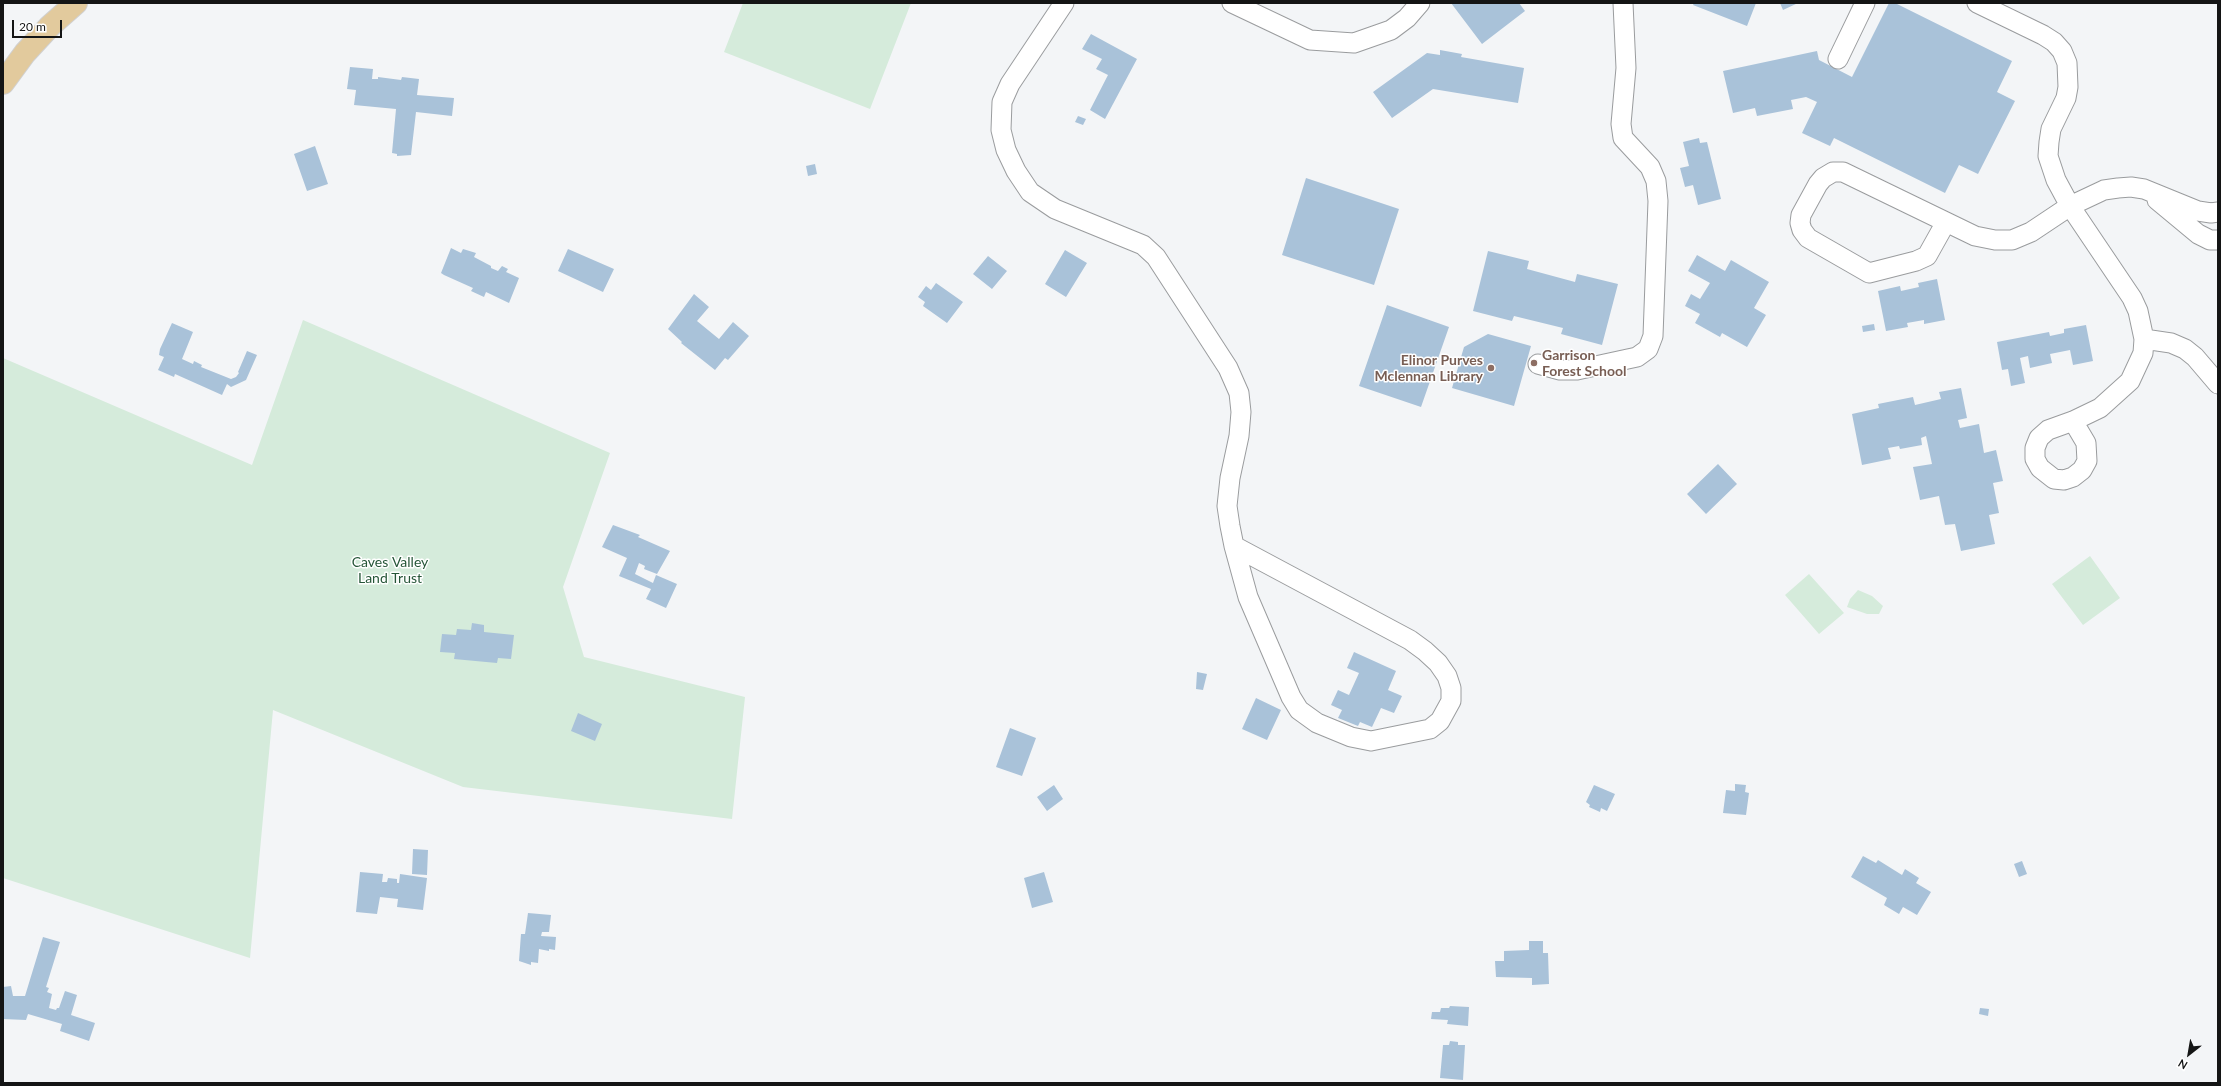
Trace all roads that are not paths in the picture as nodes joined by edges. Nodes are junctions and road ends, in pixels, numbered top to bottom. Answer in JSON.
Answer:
{"nodes":[{"id":1,"x":76,"y":3,"type":"edge"},
{"id":2,"x":1064,"y":3,"type":"edge"},
{"id":3,"x":1232,"y":3,"type":"edge"},
{"id":4,"x":1420,"y":3,"type":"edge"},
{"id":5,"x":1623,"y":3,"type":"edge"},
{"id":6,"x":1865,"y":3,"type":"edge"},
{"id":7,"x":1978,"y":3,"type":"edge"},
{"id":8,"x":1838,"y":59,"type":"dead end"},
{"id":9,"x":3,"y":83,"type":"edge"},
{"id":10,"x":2130,"y":187,"type":"junction"},
{"id":11,"x":2070,"y":206,"type":"junction"},
{"id":12,"x":2218,"y":212,"type":"edge"},
{"id":13,"x":1946,"y":222,"type":"junction"},
{"id":14,"x":2218,"y":240,"type":"edge"},
{"id":15,"x":2144,"y":339,"type":"junction"},
{"id":16,"x":1538,"y":364,"type":"dead end"},
{"id":17,"x":2218,"y":384,"type":"edge"},
{"id":18,"x":2073,"y":421,"type":"dead end"},
{"id":19,"x":1234,"y":546,"type":"junction"}],
"edges":[{"from":1,"to":9,"type":"main road"},
{"from":2,"to":19,"type":"street"},
{"from":3,"to":4,"type":"street"},
{"from":5,"to":16,"type":"street"},
{"from":6,"to":8,"type":"street"},
{"from":7,"to":11,"type":"street"},
{"from":10,"to":11,"type":"street"},
{"from":10,"to":12,"type":"street"},
{"from":10,"to":14,"type":"street"},
{"from":11,"to":13,"type":"street"},
{"from":11,"to":15,"type":"street"},
{"from":13,"to":13,"type":"street"},
{"from":15,"to":17,"type":"street"},
{"from":15,"to":18,"type":"street"},
{"from":19,"to":19,"type":"street"}]}
